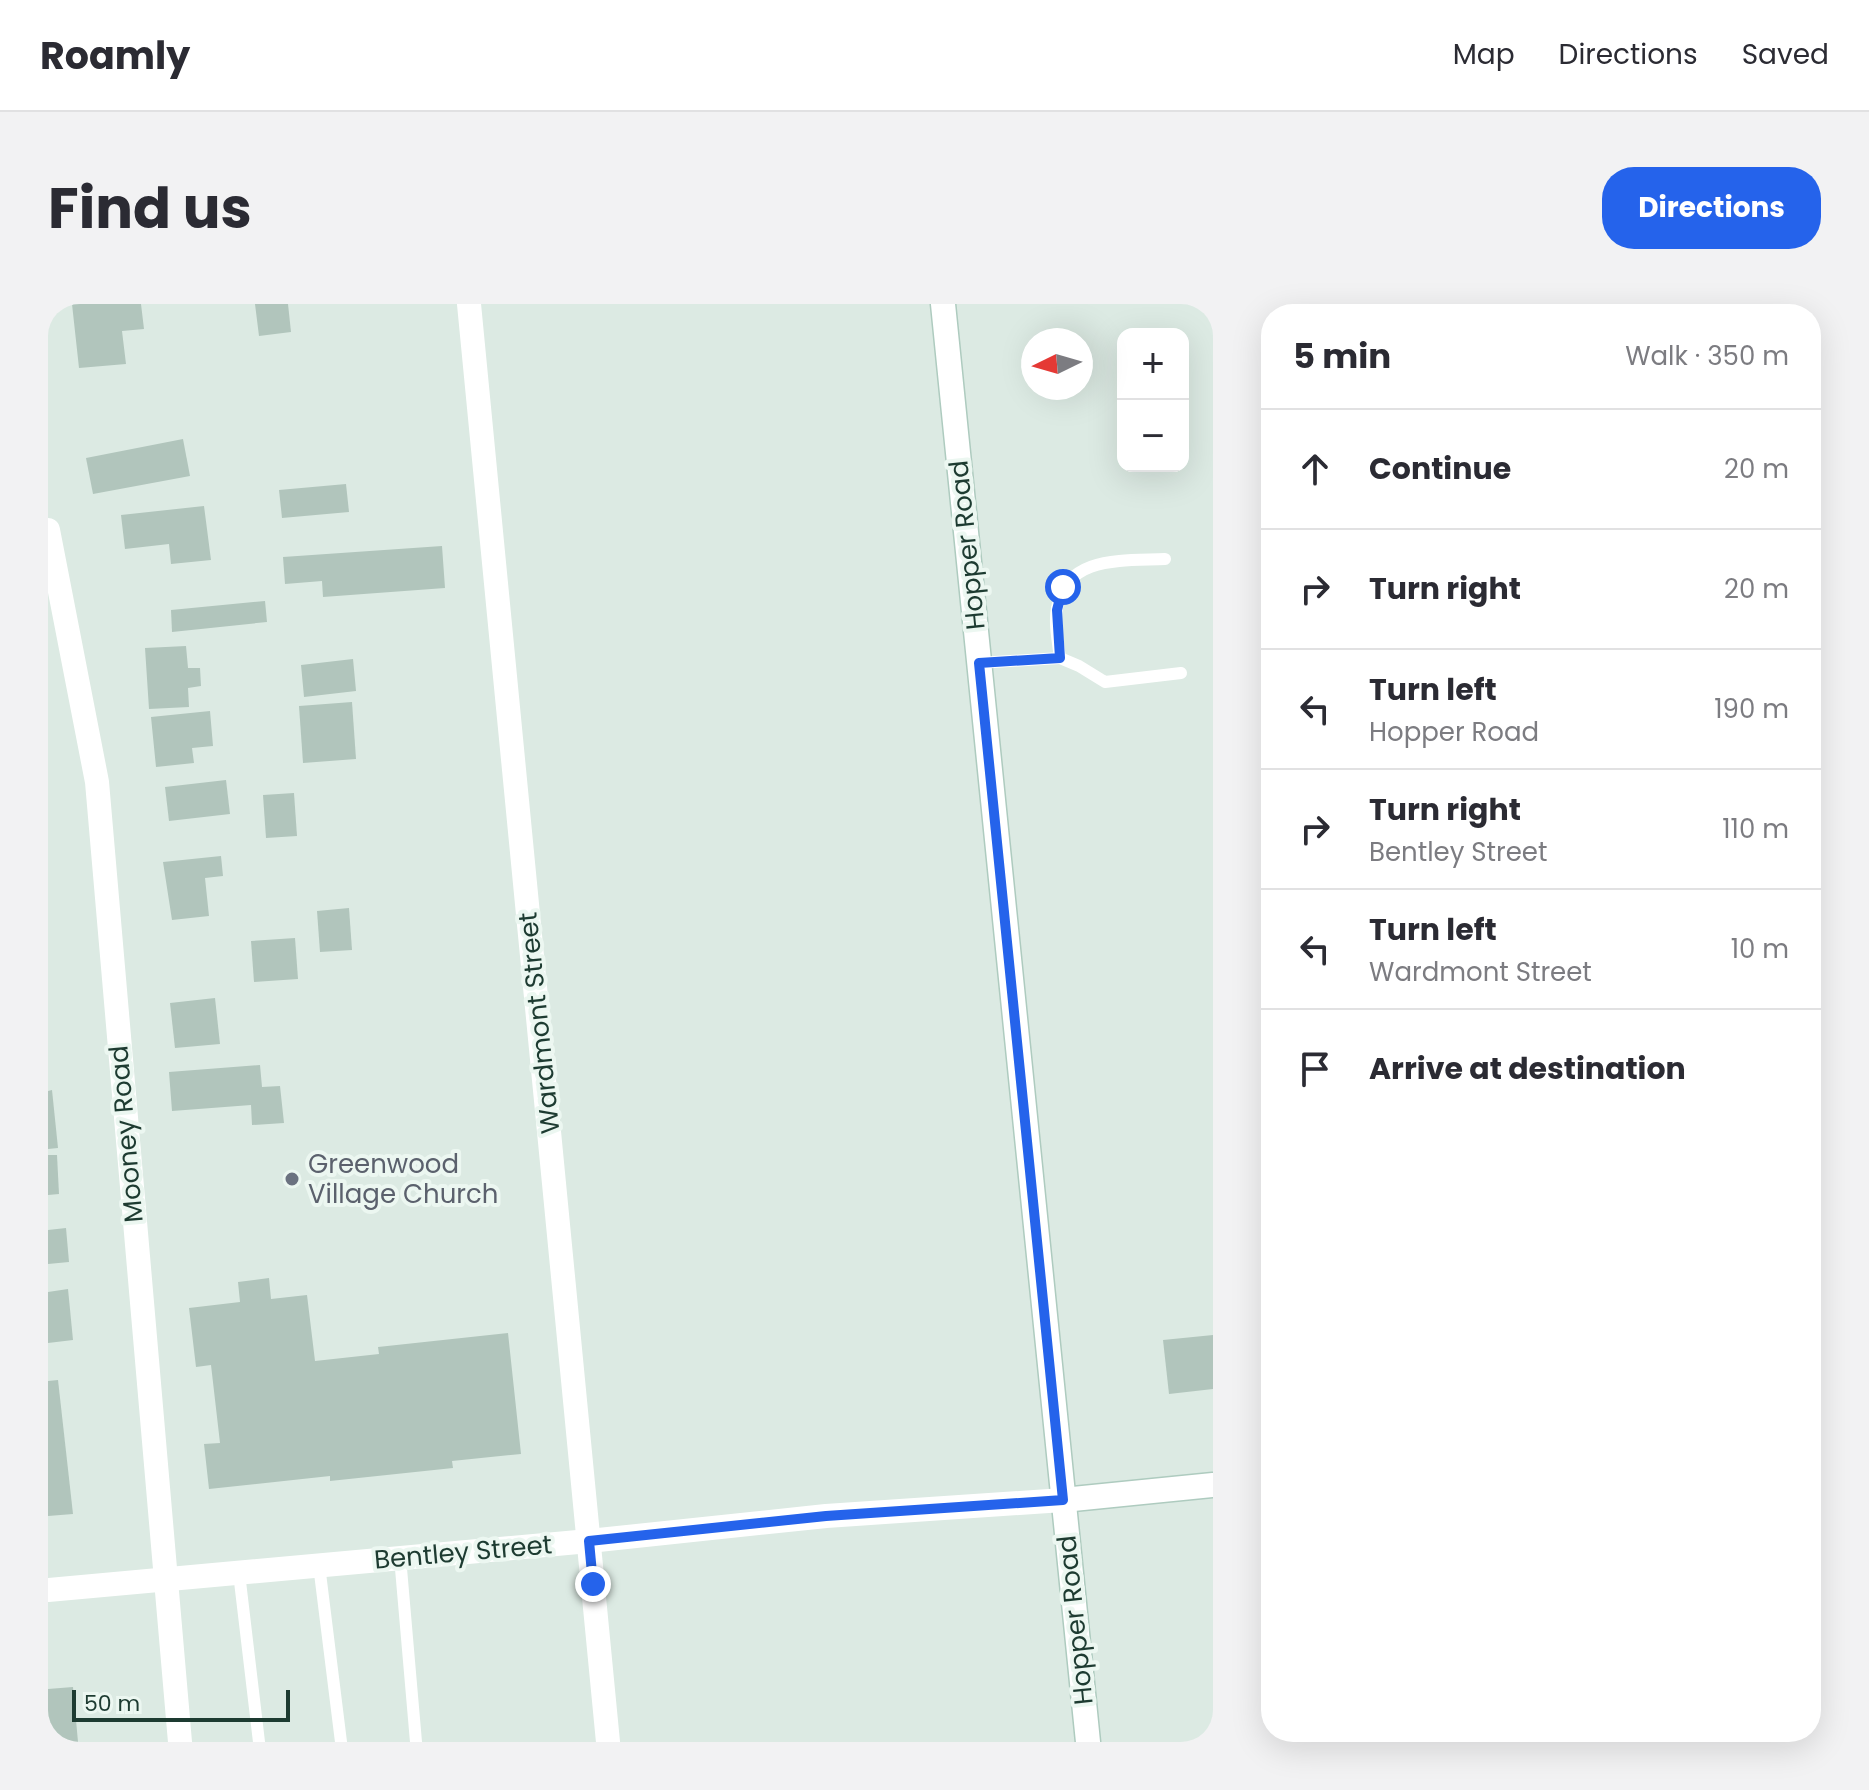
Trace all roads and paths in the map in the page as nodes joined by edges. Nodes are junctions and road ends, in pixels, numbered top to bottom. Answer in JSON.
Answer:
{"nodes":[{"id":1,"x":469,"y":304,"type":"edge"},
{"id":2,"x":943,"y":304,"type":"edge"},
{"id":3,"x":48,"y":530,"type":"edge"},
{"id":4,"x":1165,"y":559,"type":"dead end"},
{"id":5,"x":1060,"y":658,"type":"junction"},
{"id":6,"x":979,"y":663,"type":"junction"},
{"id":7,"x":1181,"y":673,"type":"dead end"},
{"id":8,"x":1213,"y":1485,"type":"edge"},
{"id":9,"x":1063,"y":1500,"type":"junction"},
{"id":10,"x":589,"y":1541,"type":"junction"},
{"id":11,"x":400,"y":1557,"type":"junction"},
{"id":12,"x":319,"y":1565,"type":"junction"},
{"id":13,"x":239,"y":1573,"type":"junction"},
{"id":14,"x":164,"y":1578,"type":"junction"},
{"id":15,"x":48,"y":1590,"type":"edge"},
{"id":16,"x":180,"y":1742,"type":"edge"},
{"id":17,"x":259,"y":1742,"type":"edge"},
{"id":18,"x":341,"y":1742,"type":"edge"},
{"id":19,"x":416,"y":1742,"type":"edge"},
{"id":20,"x":608,"y":1742,"type":"edge"},
{"id":21,"x":1088,"y":1742,"type":"edge"}],
"edges":[{"from":1,"to":10,"type":"street","name":"Wardmont Street"},
{"from":2,"to":6,"type":"street","name":"Hopper Road"},
{"from":3,"to":14,"type":"street","name":"Mooney Road"},
{"from":4,"to":5,"type":"lane"},
{"from":5,"to":6,"type":"lane"},
{"from":5,"to":7,"type":"lane"},
{"from":6,"to":9,"type":"street","name":"Hopper Road"},
{"from":8,"to":9,"type":"street","name":"Bentley Street"},
{"from":9,"to":10,"type":"street","name":"Bentley Street"},
{"from":9,"to":21,"type":"street","name":"Hopper Road"},
{"from":10,"to":11,"type":"street","name":"Bentley Street"},
{"from":10,"to":20,"type":"street","name":"Wardmont Street"},
{"from":11,"to":12,"type":"street","name":"Bentley Street"},
{"from":11,"to":19,"type":"lane"},
{"from":12,"to":13,"type":"street","name":"Bentley Street"},
{"from":12,"to":18,"type":"lane"},
{"from":13,"to":14,"type":"street","name":"Bentley Street"},
{"from":13,"to":17,"type":"lane"},
{"from":14,"to":15,"type":"street","name":"Bentley Street"},
{"from":14,"to":16,"type":"street","name":"Mooney Road"}]}
